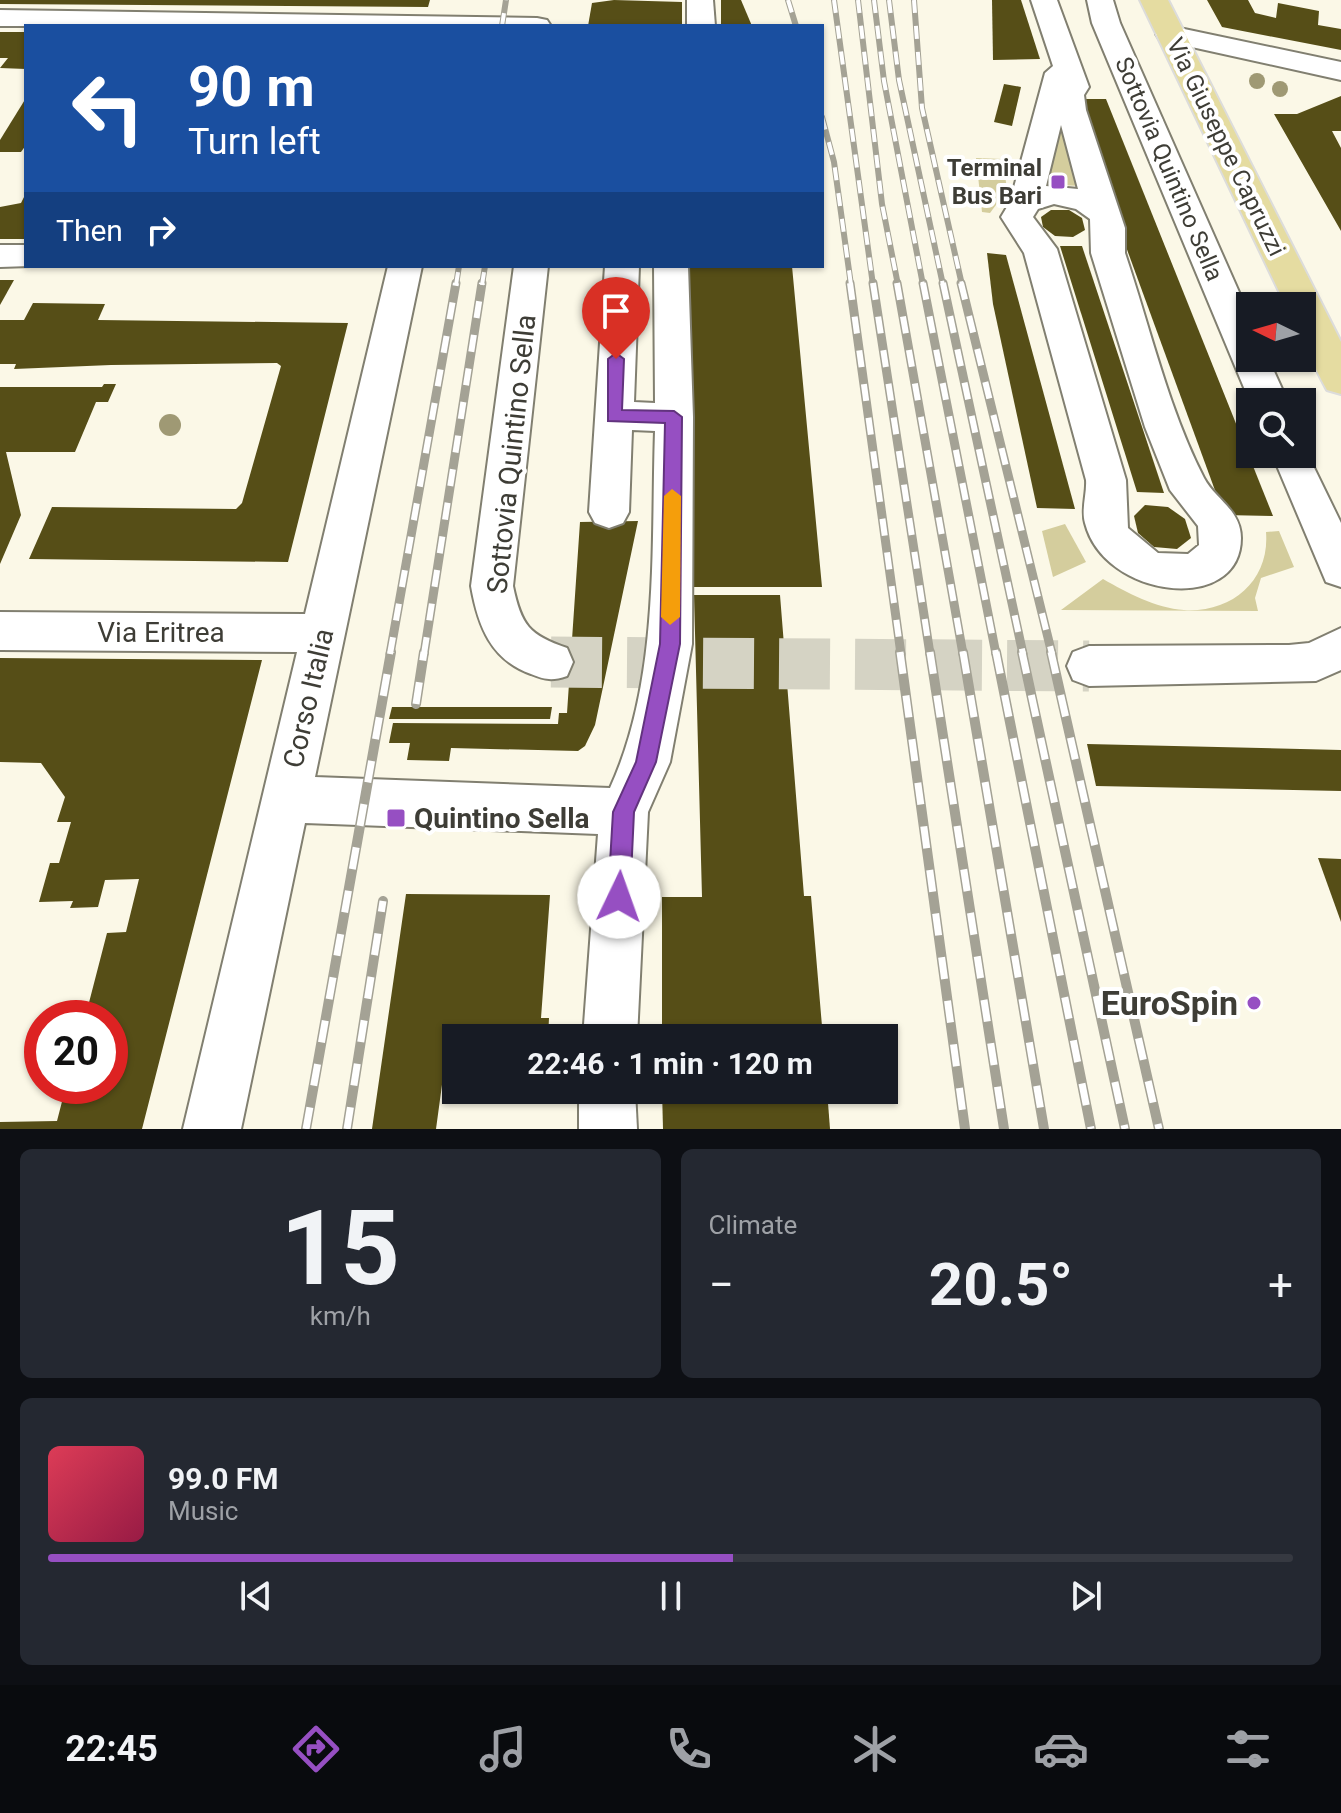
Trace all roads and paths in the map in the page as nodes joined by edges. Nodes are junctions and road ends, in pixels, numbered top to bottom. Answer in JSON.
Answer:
{"nodes":[{"id":1,"x":700,"y":0,"type":"edge"},
{"id":2,"x":1044,"y":0,"type":"edge"},
{"id":3,"x":1154,"y":0,"type":"edge"},
{"id":4,"x":1099,"y":8,"type":"edge"},
{"id":5,"x":460,"y":16,"type":"edge"},
{"id":6,"x":0,"y":18,"type":"edge"},
{"id":7,"x":552,"y":23,"type":"edge"},
{"id":8,"x":701,"y":24,"type":"edge"},
{"id":9,"x":1170,"y":34,"type":"junction"},
{"id":10,"x":1064,"y":57,"type":"junction"},
{"id":11,"x":1341,"y":71,"type":"edge"},
{"id":12,"x":1026,"y":202,"type":"junction"},
{"id":13,"x":1101,"y":212,"type":"junction"},
{"id":14,"x":0,"y":256,"type":"edge"},
{"id":15,"x":24,"y":256,"type":"edge"},
{"id":16,"x":405,"y":268,"type":"edge"},
{"id":17,"x":531,"y":268,"type":"edge"},
{"id":18,"x":622,"y":268,"type":"edge"},
{"id":19,"x":671,"y":268,"type":"edge"},
{"id":20,"x":1341,"y":380,"type":"edge"},
{"id":21,"x":1263,"y":388,"type":"edge"},
{"id":22,"x":614,"y":416,"type":"junction"},
{"id":23,"x":674,"y":417,"type":"junction"},
{"id":24,"x":1297,"y":468,"type":"edge"},
{"id":25,"x":609,"y":512,"type":"dead end"},
{"id":26,"x":1341,"y":570,"type":"edge"},
{"id":27,"x":0,"y":631,"type":"edge"},
{"id":28,"x":323,"y":633,"type":"junction"},
{"id":29,"x":1341,"y":647,"type":"edge"},
{"id":30,"x":551,"y":662,"type":"tunnel mouth"},
{"id":31,"x":1089,"y":666,"type":"tunnel mouth"},
{"id":32,"x":286,"y":799,"type":"junction"},
{"id":33,"x":624,"y":812,"type":"junction"},
{"id":34,"x":611,"y":1024,"type":"edge"},
{"id":35,"x":606,"y":1104,"type":"edge"},
{"id":36,"x":212,"y":1129,"type":"edge"},
{"id":37,"x":608,"y":1129,"type":"edge"}],
"edges":[{"from":1,"to":8,"type":"street"},
{"from":2,"to":10,"type":"street"},
{"from":3,"to":9,"type":"main road","name":"Via Giuseppe Capruzzi"},
{"from":4,"to":21,"type":"street","name":"Sottovia Quintino Sella"},
{"from":5,"to":6,"type":"street"},
{"from":5,"to":7,"type":"street"},
{"from":9,"to":11,"type":"street"},
{"from":9,"to":20,"type":"main road","name":"Via Giuseppe Capruzzi"},
{"from":10,"to":12,"type":"street"},
{"from":10,"to":13,"type":"street"},
{"from":12,"to":13,"type":"street"},
{"from":12,"to":13,"type":"street"},
{"from":14,"to":15,"type":"street"},
{"from":16,"to":28,"type":"street","name":"Corso Italia"},
{"from":17,"to":30,"type":"street","name":"Sottovia Quintino Sella"},
{"from":18,"to":22,"type":"street"},
{"from":19,"to":23,"type":"street"},
{"from":22,"to":23,"type":"street"},
{"from":22,"to":25,"type":"street"},
{"from":23,"to":33,"type":"street"},
{"from":24,"to":26,"type":"street"},
{"from":27,"to":28,"type":"street","name":"Via Eritrea"},
{"from":28,"to":32,"type":"street","name":"Corso Italia"},
{"from":29,"to":31,"type":"street"},
{"from":32,"to":33,"type":"street"},
{"from":32,"to":36,"type":"street","name":"Corso Italia"},
{"from":33,"to":34,"type":"street"},
{"from":35,"to":37,"type":"street"}]}
